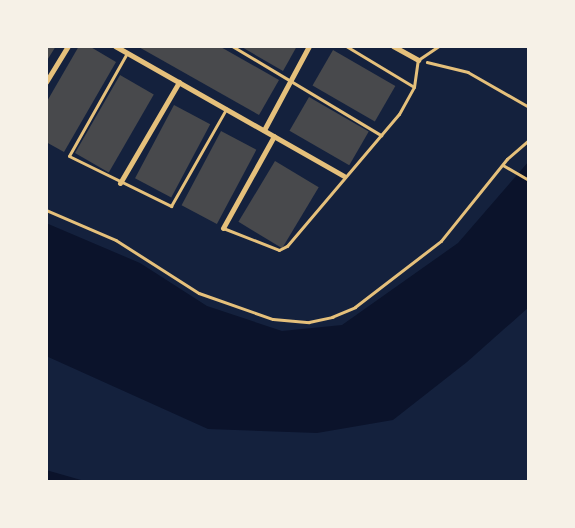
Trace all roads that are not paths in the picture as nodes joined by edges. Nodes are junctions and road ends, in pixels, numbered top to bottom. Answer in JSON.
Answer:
{"nodes":[{"id":1,"x":68,"y":46,"type":"edge"},
{"id":2,"x":115,"y":46,"type":"edge"},
{"id":3,"x":232,"y":46,"type":"edge"},
{"id":4,"x":309,"y":46,"type":"edge"},
{"id":5,"x":346,"y":46,"type":"edge"},
{"id":6,"x":393,"y":46,"type":"edge"},
{"id":7,"x":439,"y":46,"type":"edge"},
{"id":8,"x":125,"y":50,"type":"edge"},
{"id":9,"x":418,"y":60,"type":"junction"},
{"id":10,"x":292,"y":79,"type":"junction"},
{"id":11,"x":46,"y":82,"type":"edge"},
{"id":12,"x":179,"y":82,"type":"junction"},
{"id":13,"x":414,"y":87,"type":"junction"},
{"id":14,"x":226,"y":109,"type":"junction"},
{"id":15,"x":264,"y":130,"type":"junction"},
{"id":16,"x":381,"y":135,"type":"junction"},
{"id":17,"x":274,"y":136,"type":"junction"},
{"id":18,"x":344,"y":176,"type":"junction"},
{"id":19,"x":120,"y":183,"type":"junction"},
{"id":20,"x":223,"y":228,"type":"joint"}],
"edges":[{"from":1,"to":11,"type":"street"},
{"from":2,"to":8,"type":"street"},
{"from":3,"to":10,"type":"lane"},
{"from":4,"to":10,"type":"street"},
{"from":5,"to":13,"type":"lane"},
{"from":6,"to":9,"type":"street"},
{"from":7,"to":9,"type":"lane"},
{"from":8,"to":12,"type":"street"},
{"from":8,"to":19,"type":"lane"},
{"from":9,"to":13,"type":"lane"},
{"from":10,"to":15,"type":"street"},
{"from":10,"to":16,"type":"lane"},
{"from":12,"to":14,"type":"street"},
{"from":12,"to":19,"type":"street"},
{"from":13,"to":16,"type":"lane"},
{"from":14,"to":15,"type":"street"},
{"from":14,"to":19,"type":"lane"},
{"from":15,"to":17,"type":"street"},
{"from":16,"to":18,"type":"lane"},
{"from":17,"to":18,"type":"street"},
{"from":17,"to":20,"type":"street"},
{"from":18,"to":20,"type":"lane"}]}
